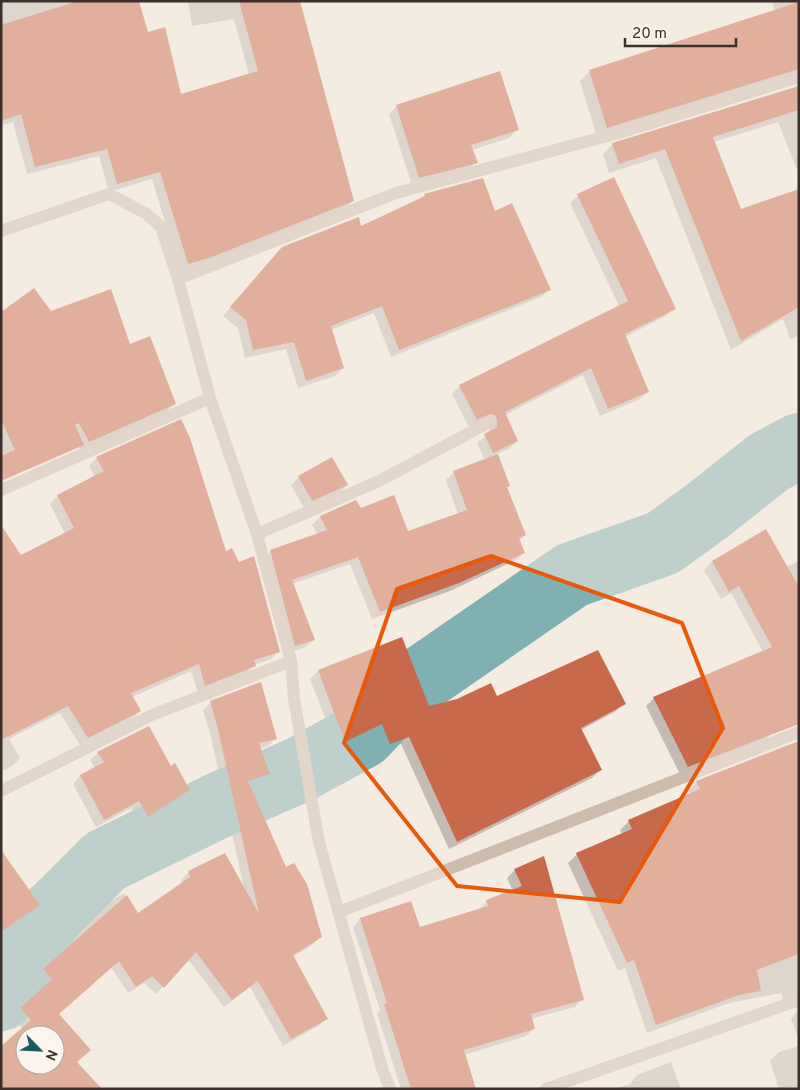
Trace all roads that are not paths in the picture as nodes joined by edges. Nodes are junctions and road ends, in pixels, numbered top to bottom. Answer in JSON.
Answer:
{"nodes":[{"id":1,"x":799,"y":77,"type":"edge"},
{"id":2,"x":1,"y":231,"type":"edge"},
{"id":3,"x":178,"y":279,"type":"junction"},
{"id":4,"x":210,"y":398,"type":"junction"},
{"id":5,"x":490,"y":422,"type":"dead end"},
{"id":6,"x":1,"y":490,"type":"edge"},
{"id":7,"x":257,"y":534,"type":"junction"},
{"id":8,"x":291,"y":661,"type":"junction"},
{"id":9,"x":799,"y":732,"type":"edge"},
{"id":10,"x":1,"y":791,"type":"edge"},
{"id":11,"x":339,"y":912,"type":"junction"},
{"id":12,"x":799,"y":1000,"type":"edge"},
{"id":13,"x":390,"y":1089,"type":"edge"},
{"id":14,"x":546,"y":1089,"type":"edge"}],
"edges":[{"from":1,"to":3,"type":"street"},
{"from":2,"to":3,"type":"street"},
{"from":3,"to":4,"type":"street"},
{"from":4,"to":6,"type":"street"},
{"from":4,"to":7,"type":"street"},
{"from":5,"to":7,"type":"street"},
{"from":7,"to":8,"type":"street"},
{"from":8,"to":10,"type":"street"},
{"from":8,"to":11,"type":"street"},
{"from":9,"to":11,"type":"street"},
{"from":11,"to":13,"type":"street"},
{"from":12,"to":14,"type":"street"}]}
